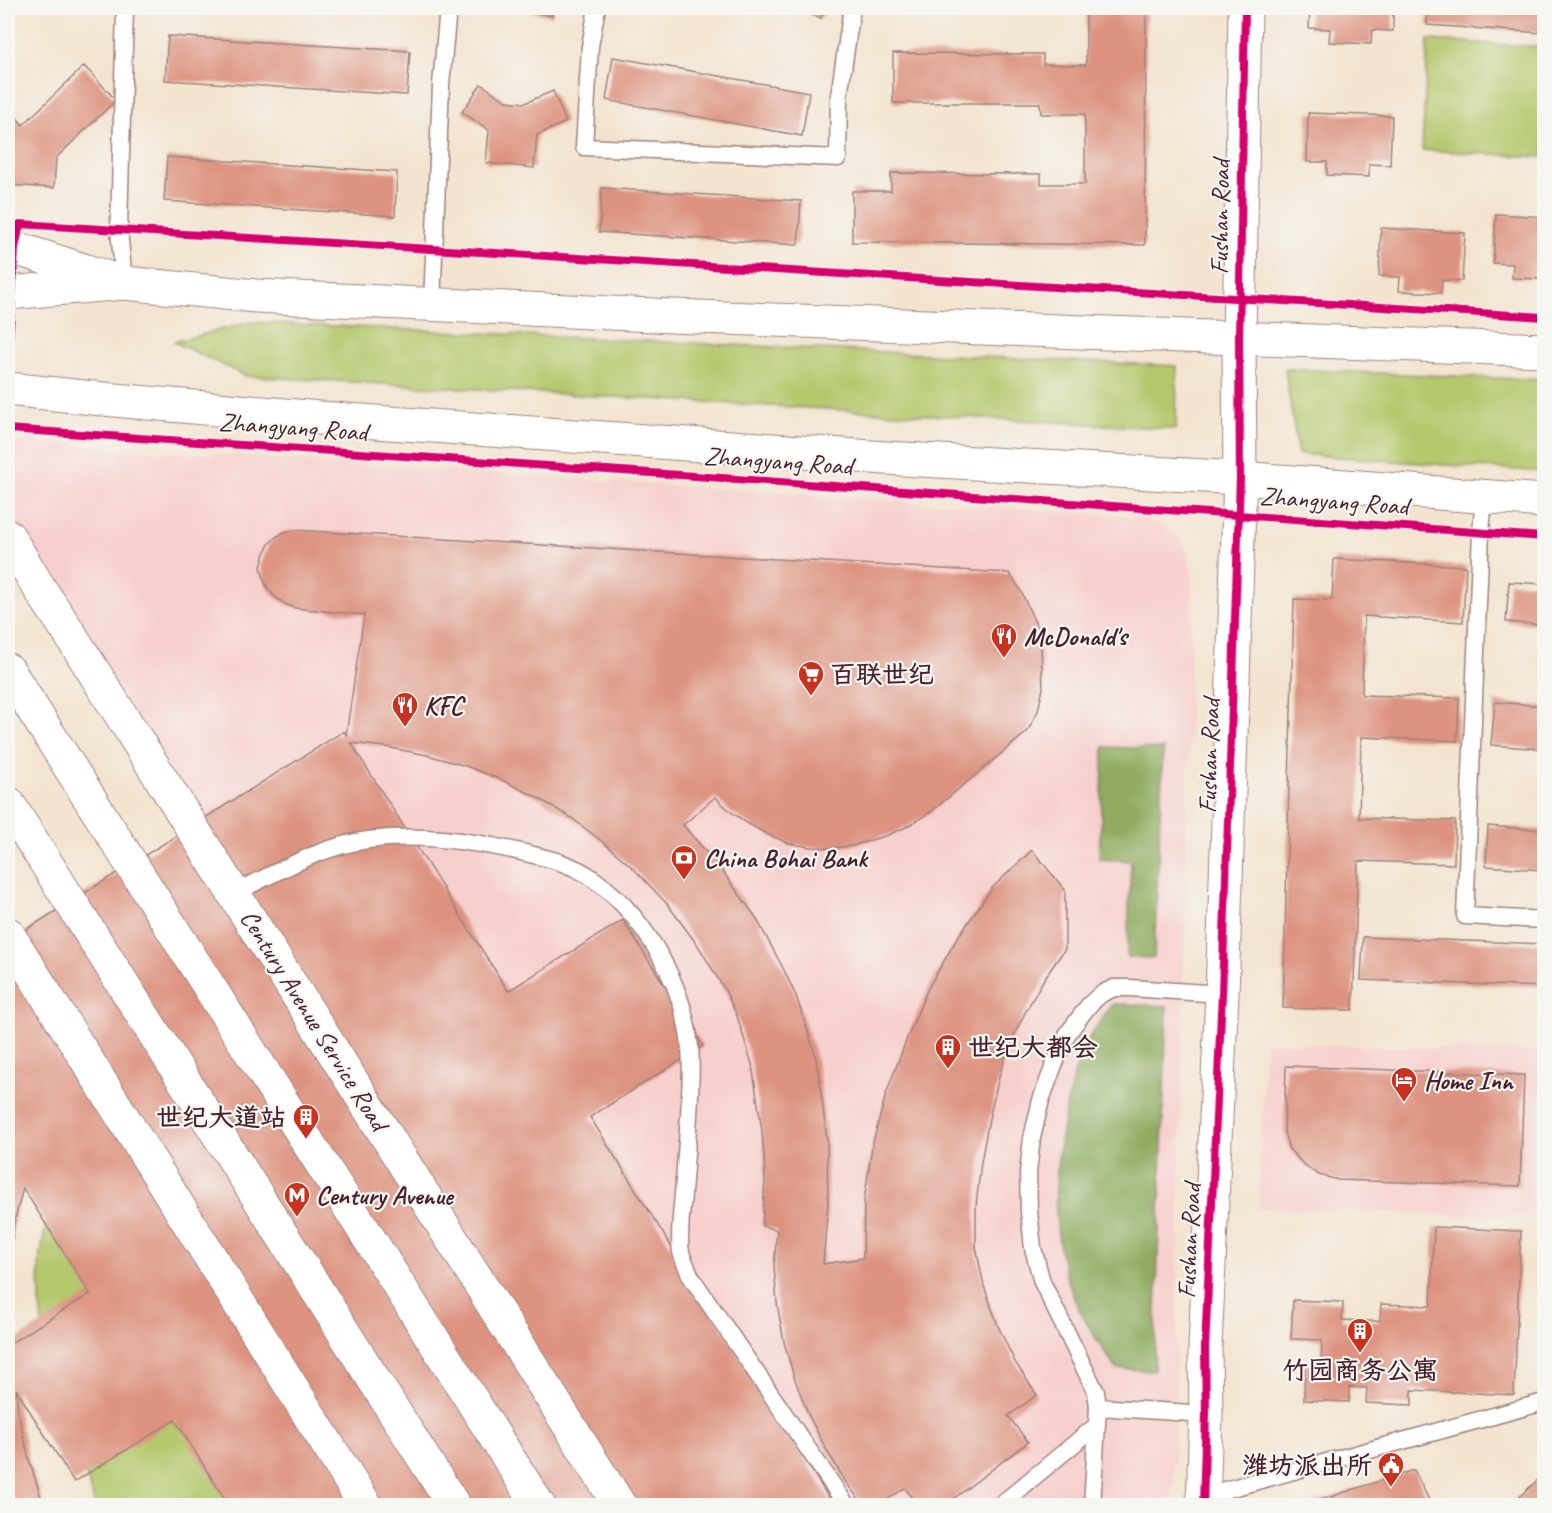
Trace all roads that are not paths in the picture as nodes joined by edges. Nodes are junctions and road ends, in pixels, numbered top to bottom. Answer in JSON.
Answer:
{"nodes":[{"id":1,"x":125,"y":8,"type":"edge"},
{"id":2,"x":448,"y":8,"type":"edge"},
{"id":3,"x":597,"y":8,"type":"edge"},
{"id":4,"x":852,"y":8,"type":"edge"},
{"id":5,"x":1245,"y":8,"type":"edge"},
{"id":6,"x":8,"y":243,"type":"edge"},
{"id":7,"x":124,"y":283,"type":"junction"},
{"id":8,"x":8,"y":293,"type":"edge"},
{"id":9,"x":432,"y":304,"type":"junction"},
{"id":10,"x":1239,"y":339,"type":"junction"},
{"id":11,"x":1545,"y":350,"type":"edge"},
{"id":12,"x":8,"y":389,"type":"edge"},
{"id":13,"x":1240,"y":478,"type":"junction"},
{"id":14,"x":1484,"y":496,"type":"junction"},
{"id":15,"x":1545,"y":501,"type":"edge"},
{"id":16,"x":8,"y":536,"type":"edge"},
{"id":17,"x":8,"y":670,"type":"edge"},
{"id":18,"x":8,"y":803,"type":"edge"},
{"id":19,"x":234,"y":893,"type":"junction"},
{"id":20,"x":1545,"y":920,"type":"edge"},
{"id":21,"x":8,"y":934,"type":"edge"},
{"id":22,"x":1222,"y":994,"type":"junction"},
{"id":23,"x":1545,"y":1402,"type":"edge"},
{"id":24,"x":1098,"y":1407,"type":"junction"},
{"id":25,"x":1206,"y":1414,"type":"junction"},
{"id":26,"x":1097,"y":1425,"type":"junction"},
{"id":27,"x":1203,"y":1501,"type":"edge"},
{"id":28,"x":366,"y":1506,"type":"edge"},
{"id":29,"x":454,"y":1506,"type":"edge"},
{"id":30,"x":539,"y":1506,"type":"edge"},
{"id":31,"x":620,"y":1506,"type":"edge"},
{"id":32,"x":847,"y":1506,"type":"edge"},
{"id":33,"x":999,"y":1506,"type":"edge"},
{"id":34,"x":1092,"y":1506,"type":"edge"}],
"edges":[{"from":1,"to":7,"type":"lane"},
{"from":2,"to":9,"type":"lane"},
{"from":3,"to":4,"type":"lane"},
{"from":5,"to":10,"type":"main road","name":"Fushan Road"},
{"from":6,"to":7,"type":"main road"},
{"from":7,"to":8,"type":"main road"},
{"from":7,"to":9,"type":"main road"},
{"from":9,"to":10,"type":"main road"},
{"from":10,"to":11,"type":"main road"},
{"from":10,"to":13,"type":"main road","name":"Fushan Road"},
{"from":12,"to":13,"type":"main road","name":"Zhangyang Road"},
{"from":13,"to":14,"type":"main road","name":"Zhangyang Road"},
{"from":13,"to":22,"type":"main road","name":"Fushan Road"},
{"from":14,"to":15,"type":"main road","name":"Zhangyang Road"},
{"from":14,"to":20,"type":"lane"},
{"from":16,"to":19,"type":"main road","name":"Century Avenue Service Road"},
{"from":17,"to":30,"type":"main road"},
{"from":18,"to":29,"type":"main road"},
{"from":19,"to":31,"type":"main road","name":"Century Avenue Service Road"},
{"from":19,"to":32,"type":"lane"},
{"from":21,"to":28,"type":"main road"},
{"from":22,"to":24,"type":"lane"},
{"from":22,"to":25,"type":"main road","name":"Fushan Road"},
{"from":23,"to":27,"type":"lane"},
{"from":24,"to":25,"type":"lane"},
{"from":24,"to":26,"type":"lane"},
{"from":25,"to":27,"type":"main road","name":"Fushan Road"},
{"from":26,"to":33,"type":"lane"},
{"from":26,"to":34,"type":"lane"}]}
